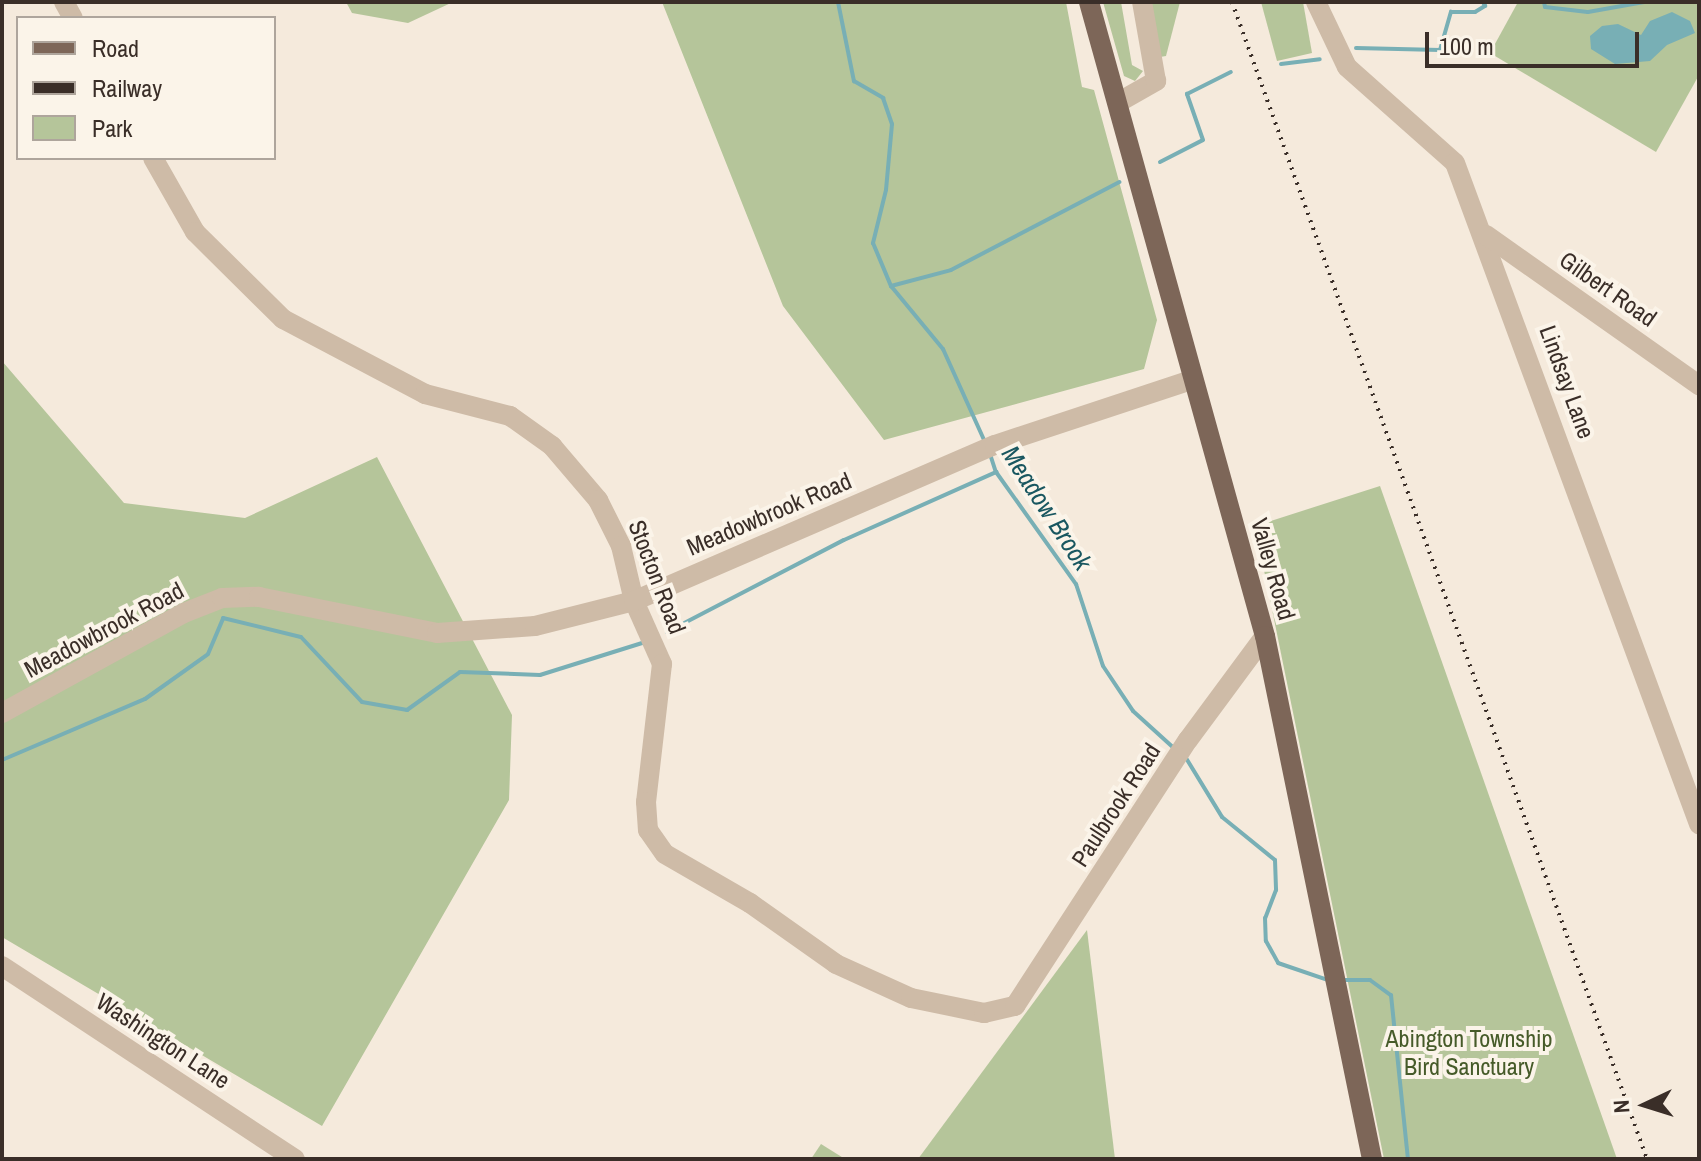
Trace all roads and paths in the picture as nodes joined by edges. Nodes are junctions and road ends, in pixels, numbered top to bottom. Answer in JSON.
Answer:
{"nodes":[{"id":1,"x":1089,"y":2,"type":"edge"},
{"id":2,"x":1142,"y":2,"type":"edge"},
{"id":3,"x":1316,"y":2,"type":"edge"},
{"id":4,"x":1119,"y":102,"type":"junction"},
{"id":5,"x":154,"y":160,"type":"edge"},
{"id":6,"x":1486,"y":235,"type":"junction"},
{"id":7,"x":1191,"y":380,"type":"junction"},
{"id":8,"x":1699,"y":385,"type":"edge"},
{"id":9,"x":634,"y":601,"type":"junction"},
{"id":10,"x":1265,"y":636,"type":"junction"},
{"id":11,"x":2,"y":713,"type":"edge"},
{"id":12,"x":1699,"y":824,"type":"edge"},
{"id":13,"x":2,"y":966,"type":"edge"},
{"id":14,"x":1015,"y":1006,"type":"joint"},
{"id":15,"x":295,"y":1159,"type":"edge"},
{"id":16,"x":1372,"y":1159,"type":"edge"}],
"edges":[{"from":1,"to":4,"type":"main road","name":"Valley Road"},
{"from":2,"to":4,"type":"street"},
{"from":3,"to":6,"type":"street","name":"Lindsay Lane"},
{"from":4,"to":7,"type":"main road","name":"Valley Road"},
{"from":5,"to":9,"type":"street","name":"Stocton Road"},
{"from":6,"to":8,"type":"street","name":"Gilbert Road"},
{"from":6,"to":12,"type":"street","name":"Lindsay Lane"},
{"from":7,"to":9,"type":"street","name":"Meadowbrook Road"},
{"from":7,"to":10,"type":"main road","name":"Valley Road"},
{"from":9,"to":11,"type":"street","name":"Meadowbrook Road"},
{"from":9,"to":14,"type":"street","name":"Stocton Road"},
{"from":10,"to":14,"type":"street","name":"Paulbrook Road"},
{"from":10,"to":16,"type":"main road","name":"Valley Road"},
{"from":13,"to":15,"type":"street","name":"Washington Lane"}]}
